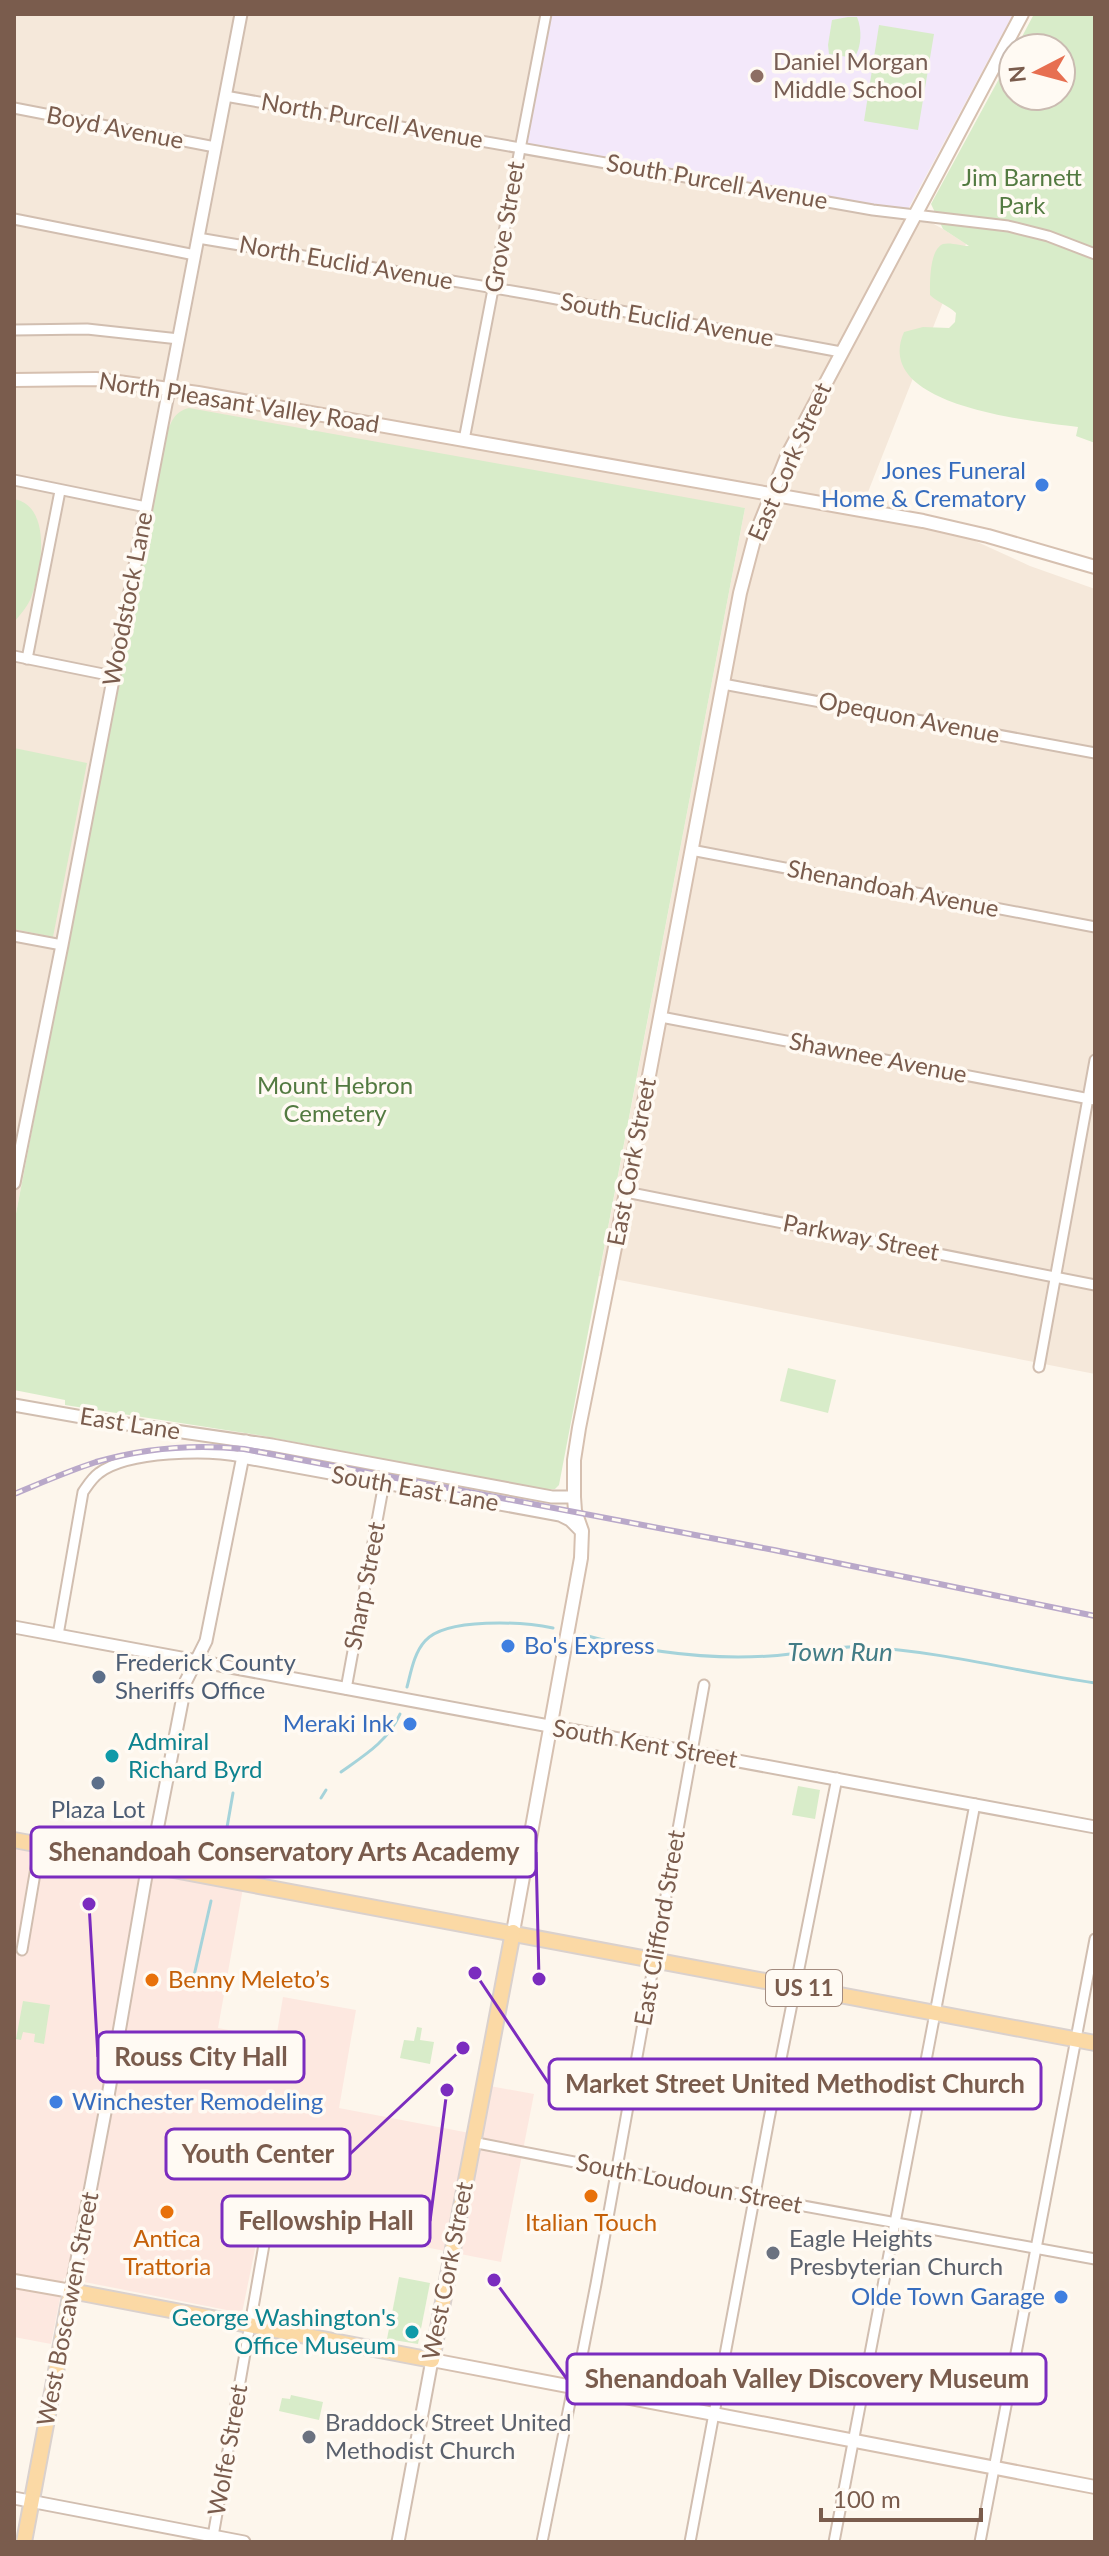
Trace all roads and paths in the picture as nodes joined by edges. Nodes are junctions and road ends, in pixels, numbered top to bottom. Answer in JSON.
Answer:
{"nodes":[{"id":1,"x":241,"y":14,"type":"edge"},
{"id":2,"x":546,"y":14,"type":"edge"},
{"id":3,"x":1022,"y":14,"type":"edge"},
{"id":4,"x":225,"y":96,"type":"junction"},
{"id":5,"x":14,"y":108,"type":"edge"},
{"id":6,"x":215,"y":147,"type":"junction"},
{"id":7,"x":519,"y":147,"type":"junction"},
{"id":8,"x":914,"y":214,"type":"junction"},
{"id":9,"x":14,"y":219,"type":"edge"},
{"id":10,"x":198,"y":238,"type":"junction"},
{"id":11,"x":1095,"y":254,"type":"edge"},
{"id":12,"x":195,"y":255,"type":"junction"},
{"id":13,"x":494,"y":288,"type":"junction"},
{"id":14,"x":14,"y":330,"type":"edge"},
{"id":15,"x":179,"y":339,"type":"junction"},
{"id":16,"x":841,"y":352,"type":"junction"},
{"id":17,"x":14,"y":380,"type":"edge"},
{"id":18,"x":170,"y":389,"type":"junction"},
{"id":19,"x":464,"y":440,"type":"junction"},
{"id":20,"x":14,"y":480,"type":"edge"},
{"id":21,"x":60,"y":491,"type":"junction"},
{"id":22,"x":772,"y":494,"type":"junction"},
{"id":23,"x":146,"y":507,"type":"junction"},
{"id":24,"x":1095,"y":567,"type":"edge"},
{"id":25,"x":14,"y":656,"type":"edge"},
{"id":26,"x":27,"y":659,"type":"junction"},
{"id":27,"x":113,"y":676,"type":"junction"},
{"id":28,"x":723,"y":684,"type":"junction"},
{"id":29,"x":1095,"y":753,"type":"edge"},
{"id":30,"x":691,"y":850,"type":"junction"},
{"id":31,"x":1095,"y":927,"type":"edge"},
{"id":32,"x":14,"y":936,"type":"edge"},
{"id":33,"x":62,"y":945,"type":"junction"},
{"id":34,"x":661,"y":1017,"type":"junction"},
{"id":35,"x":1095,"y":1060,"type":"edge"},
{"id":36,"x":1091,"y":1100,"type":"edge"},
{"id":37,"x":14,"y":1183,"type":"edge"},
{"id":38,"x":626,"y":1192,"type":"junction"},
{"id":39,"x":1055,"y":1277,"type":"junction"},
{"id":40,"x":1095,"y":1285,"type":"edge"},
{"id":41,"x":1039,"y":1367,"type":"dead end"},
{"id":42,"x":14,"y":1405,"type":"edge"},
{"id":43,"x":246,"y":1441,"type":"junction"},
{"id":44,"x":242,"y":1457,"type":"junction"},
{"id":45,"x":384,"y":1483,"type":"junction"},
{"id":46,"x":574,"y":1497,"type":"junction"},
{"id":47,"x":582,"y":1531,"type":"junction"},
{"id":48,"x":14,"y":1627,"type":"edge"},
{"id":49,"x":58,"y":1635,"type":"junction"},
{"id":50,"x":195,"y":1661,"type":"junction"},
{"id":51,"x":704,"y":1685,"type":"dead end"},
{"id":52,"x":346,"y":1689,"type":"junction"},
{"id":53,"x":549,"y":1726,"type":"junction"},
{"id":54,"x":692,"y":1753,"type":"junction"},
{"id":55,"x":837,"y":1778,"type":"junction"},
{"id":56,"x":975,"y":1804,"type":"junction"},
{"id":57,"x":1095,"y":1827,"type":"edge"},
{"id":58,"x":14,"y":1840,"type":"edge"},
{"id":59,"x":40,"y":1844,"type":"junction"},
{"id":60,"x":148,"y":1864,"type":"junction"},
{"id":61,"x":513,"y":1932,"type":"junction"},
{"id":62,"x":1095,"y":1939,"type":"edge"},
{"id":63,"x":22,"y":1950,"type":"dead end"},
{"id":64,"x":653,"y":1959,"type":"junction"},
{"id":65,"x":796,"y":1986,"type":"junction"},
{"id":66,"x":935,"y":2013,"type":"junction"},
{"id":67,"x":1077,"y":2040,"type":"junction"},
{"id":68,"x":1095,"y":2043,"type":"edge"},
{"id":69,"x":472,"y":2142,"type":"junction"},
{"id":70,"x":616,"y":2171,"type":"junction"},
{"id":71,"x":754,"y":2197,"type":"junction"},
{"id":72,"x":269,"y":2216,"type":"dead end"},
{"id":73,"x":895,"y":2223,"type":"junction"},
{"id":74,"x":1037,"y":2249,"type":"junction"},
{"id":75,"x":1095,"y":2259,"type":"edge"},
{"id":76,"x":14,"y":2281,"type":"edge"},
{"id":77,"x":71,"y":2291,"type":"junction"},
{"id":78,"x":249,"y":2326,"type":"junction"},
{"id":79,"x":432,"y":2360,"type":"junction"},
{"id":80,"x":573,"y":2387,"type":"junction"},
{"id":81,"x":712,"y":2414,"type":"junction"},
{"id":82,"x":854,"y":2441,"type":"junction"},
{"id":83,"x":994,"y":2468,"type":"junction"},
{"id":84,"x":1095,"y":2487,"type":"edge"},
{"id":85,"x":14,"y":2498,"type":"edge"},
{"id":86,"x":32,"y":2502,"type":"junction"},
{"id":87,"x":212,"y":2539,"type":"edge"},
{"id":88,"x":24,"y":2542,"type":"edge"},
{"id":89,"x":244,"y":2542,"type":"edge"},
{"id":90,"x":398,"y":2542,"type":"edge"},
{"id":91,"x":542,"y":2542,"type":"edge"},
{"id":92,"x":690,"y":2542,"type":"edge"},
{"id":93,"x":834,"y":2542,"type":"edge"},
{"id":94,"x":980,"y":2542,"type":"edge"}],
"edges":[{"from":1,"to":4,"type":"street","name":"Woodstock Lane"},
{"from":2,"to":7,"type":"street","name":"Grove Street"},
{"from":3,"to":8,"type":"main road","name":"East Cork Street"},
{"from":4,"to":6,"type":"street","name":"Woodstock Lane"},
{"from":4,"to":7,"type":"street","name":"North Purcell Avenue"},
{"from":5,"to":6,"type":"street","name":"Boyd Avenue"},
{"from":6,"to":10,"type":"street","name":"Woodstock Lane"},
{"from":7,"to":8,"type":"street","name":"South Purcell Avenue"},
{"from":7,"to":13,"type":"street","name":"Grove Street"},
{"from":8,"to":11,"type":"street","name":"South Purcell Avenue"},
{"from":8,"to":16,"type":"main road","name":"East Cork Street"},
{"from":9,"to":12,"type":"street"},
{"from":10,"to":12,"type":"street","name":"Woodstock Lane"},
{"from":10,"to":13,"type":"street","name":"North Euclid Avenue"},
{"from":12,"to":15,"type":"street","name":"Woodstock Lane"},
{"from":13,"to":16,"type":"street","name":"South Euclid Avenue"},
{"from":13,"to":19,"type":"street","name":"Grove Street"},
{"from":14,"to":15,"type":"street"},
{"from":15,"to":18,"type":"street","name":"Woodstock Lane"},
{"from":16,"to":22,"type":"main road","name":"East Cork Street"},
{"from":17,"to":18,"type":"main road","name":"North Pleasant Valley Road"},
{"from":18,"to":19,"type":"main road","name":"North Pleasant Valley Road"},
{"from":18,"to":23,"type":"street","name":"Woodstock Lane"},
{"from":19,"to":22,"type":"main road","name":"North Pleasant Valley Road"},
{"from":20,"to":21,"type":"street"},
{"from":21,"to":23,"type":"street"},
{"from":21,"to":26,"type":"street"},
{"from":22,"to":24,"type":"main road","name":"North Pleasant Valley Road"},
{"from":22,"to":28,"type":"main road","name":"East Cork Street"},
{"from":23,"to":27,"type":"street","name":"Woodstock Lane"},
{"from":25,"to":26,"type":"street"},
{"from":26,"to":27,"type":"street"},
{"from":27,"to":33,"type":"street","name":"Woodstock Lane"},
{"from":28,"to":29,"type":"street","name":"Opequon Avenue"},
{"from":28,"to":30,"type":"main road","name":"East Cork Street"},
{"from":30,"to":31,"type":"street","name":"Shenandoah Avenue"},
{"from":30,"to":34,"type":"main road","name":"East Cork Street"},
{"from":32,"to":33,"type":"street"},
{"from":33,"to":37,"type":"street","name":"Woodstock Lane"},
{"from":34,"to":36,"type":"street","name":"Shawnee Avenue"},
{"from":34,"to":38,"type":"main road","name":"East Cork Street"},
{"from":35,"to":36,"type":"street"},
{"from":36,"to":39,"type":"street"},
{"from":38,"to":39,"type":"street","name":"Parkway Street"},
{"from":38,"to":46,"type":"main road","name":"East Cork Street"},
{"from":39,"to":40,"type":"street","name":"Parkway Street"},
{"from":39,"to":41,"type":"street"},
{"from":42,"to":43,"type":"street","name":"East Lane"},
{"from":43,"to":44,"type":"street","name":"West Boscawen Street"},
{"from":43,"to":46,"type":"street","name":"South East Lane"},
{"from":44,"to":45,"type":"street","name":"South East Lane"},
{"from":44,"to":49,"type":"street"},
{"from":44,"to":50,"type":"street","name":"West Boscawen Street"},
{"from":45,"to":47,"type":"street","name":"South East Lane"},
{"from":45,"to":52,"type":"street","name":"Sharp Street"},
{"from":46,"to":47,"type":"main road","name":"East Cork Street"},
{"from":47,"to":53,"type":"main road","name":"East Cork Street"},
{"from":48,"to":49,"type":"street","name":"South Kent Street"},
{"from":49,"to":50,"type":"street","name":"South Kent Street"},
{"from":50,"to":52,"type":"street","name":"South Kent Street"},
{"from":50,"to":60,"type":"street","name":"West Boscawen Street"},
{"from":51,"to":54,"type":"street","name":"East Clifford Street"},
{"from":52,"to":53,"type":"street","name":"South Kent Street"},
{"from":53,"to":54,"type":"street","name":"South Kent Street"},
{"from":53,"to":61,"type":"main road","name":"East Cork Street"},
{"from":54,"to":55,"type":"street","name":"South Kent Street"},
{"from":54,"to":64,"type":"street","name":"East Clifford Street"},
{"from":55,"to":56,"type":"street","name":"South Kent Street"},
{"from":55,"to":65,"type":"street"},
{"from":56,"to":57,"type":"street","name":"South Kent Street"},
{"from":56,"to":66,"type":"street"},
{"from":58,"to":59,"type":"main road","number":"US 11"},
{"from":59,"to":60,"type":"main road","number":"US 11"},
{"from":59,"to":63,"type":"street"},
{"from":60,"to":61,"type":"main road","number":"US 11"},
{"from":60,"to":77,"type":"street","name":"West Boscawen Street"},
{"from":61,"to":64,"type":"main road","number":"US 11"},
{"from":61,"to":69,"type":"main road","name":"East Cork Street"},
{"from":62,"to":67,"type":"street"},
{"from":64,"to":65,"type":"main road","number":"US 11"},
{"from":64,"to":70,"type":"street","name":"East Clifford Street"},
{"from":65,"to":66,"type":"main road","number":"US 11"},
{"from":65,"to":71,"type":"street"},
{"from":66,"to":67,"type":"main road","number":"US 11"},
{"from":66,"to":73,"type":"street"},
{"from":67,"to":68,"type":"main road","number":"US 11"},
{"from":67,"to":74,"type":"street"},
{"from":69,"to":70,"type":"street","name":"South Loudoun Street"},
{"from":69,"to":79,"type":"main road","name":"West Cork Street"},
{"from":70,"to":71,"type":"street","name":"South Loudoun Street"},
{"from":70,"to":80,"type":"street","name":"East Clifford Street"},
{"from":71,"to":73,"type":"street","name":"South Loudoun Street"},
{"from":71,"to":81,"type":"street"},
{"from":72,"to":78,"type":"street","name":"Wolfe Street"},
{"from":73,"to":74,"type":"street","name":"South Loudoun Street"},
{"from":73,"to":82,"type":"street"},
{"from":74,"to":75,"type":"street","name":"South Loudoun Street"},
{"from":74,"to":83,"type":"street"},
{"from":76,"to":77,"type":"main road"},
{"from":77,"to":78,"type":"main road"},
{"from":77,"to":86,"type":"main road","name":"West Boscawen Street"},
{"from":78,"to":79,"type":"main road"},
{"from":78,"to":87,"type":"street","name":"Wolfe Street"},
{"from":79,"to":80,"type":"main road"},
{"from":79,"to":90,"type":"street","name":"West Cork Street"},
{"from":80,"to":81,"type":"main road"},
{"from":80,"to":91,"type":"street","name":"East Clifford Street"},
{"from":81,"to":82,"type":"main road"},
{"from":81,"to":92,"type":"street"},
{"from":82,"to":83,"type":"main road"},
{"from":82,"to":93,"type":"street"},
{"from":83,"to":84,"type":"main road"},
{"from":83,"to":94,"type":"street"},
{"from":85,"to":86,"type":"street"},
{"from":86,"to":87,"type":"street"},
{"from":86,"to":88,"type":"main road","name":"West Boscawen Street"},
{"from":87,"to":89,"type":"street"}]}
